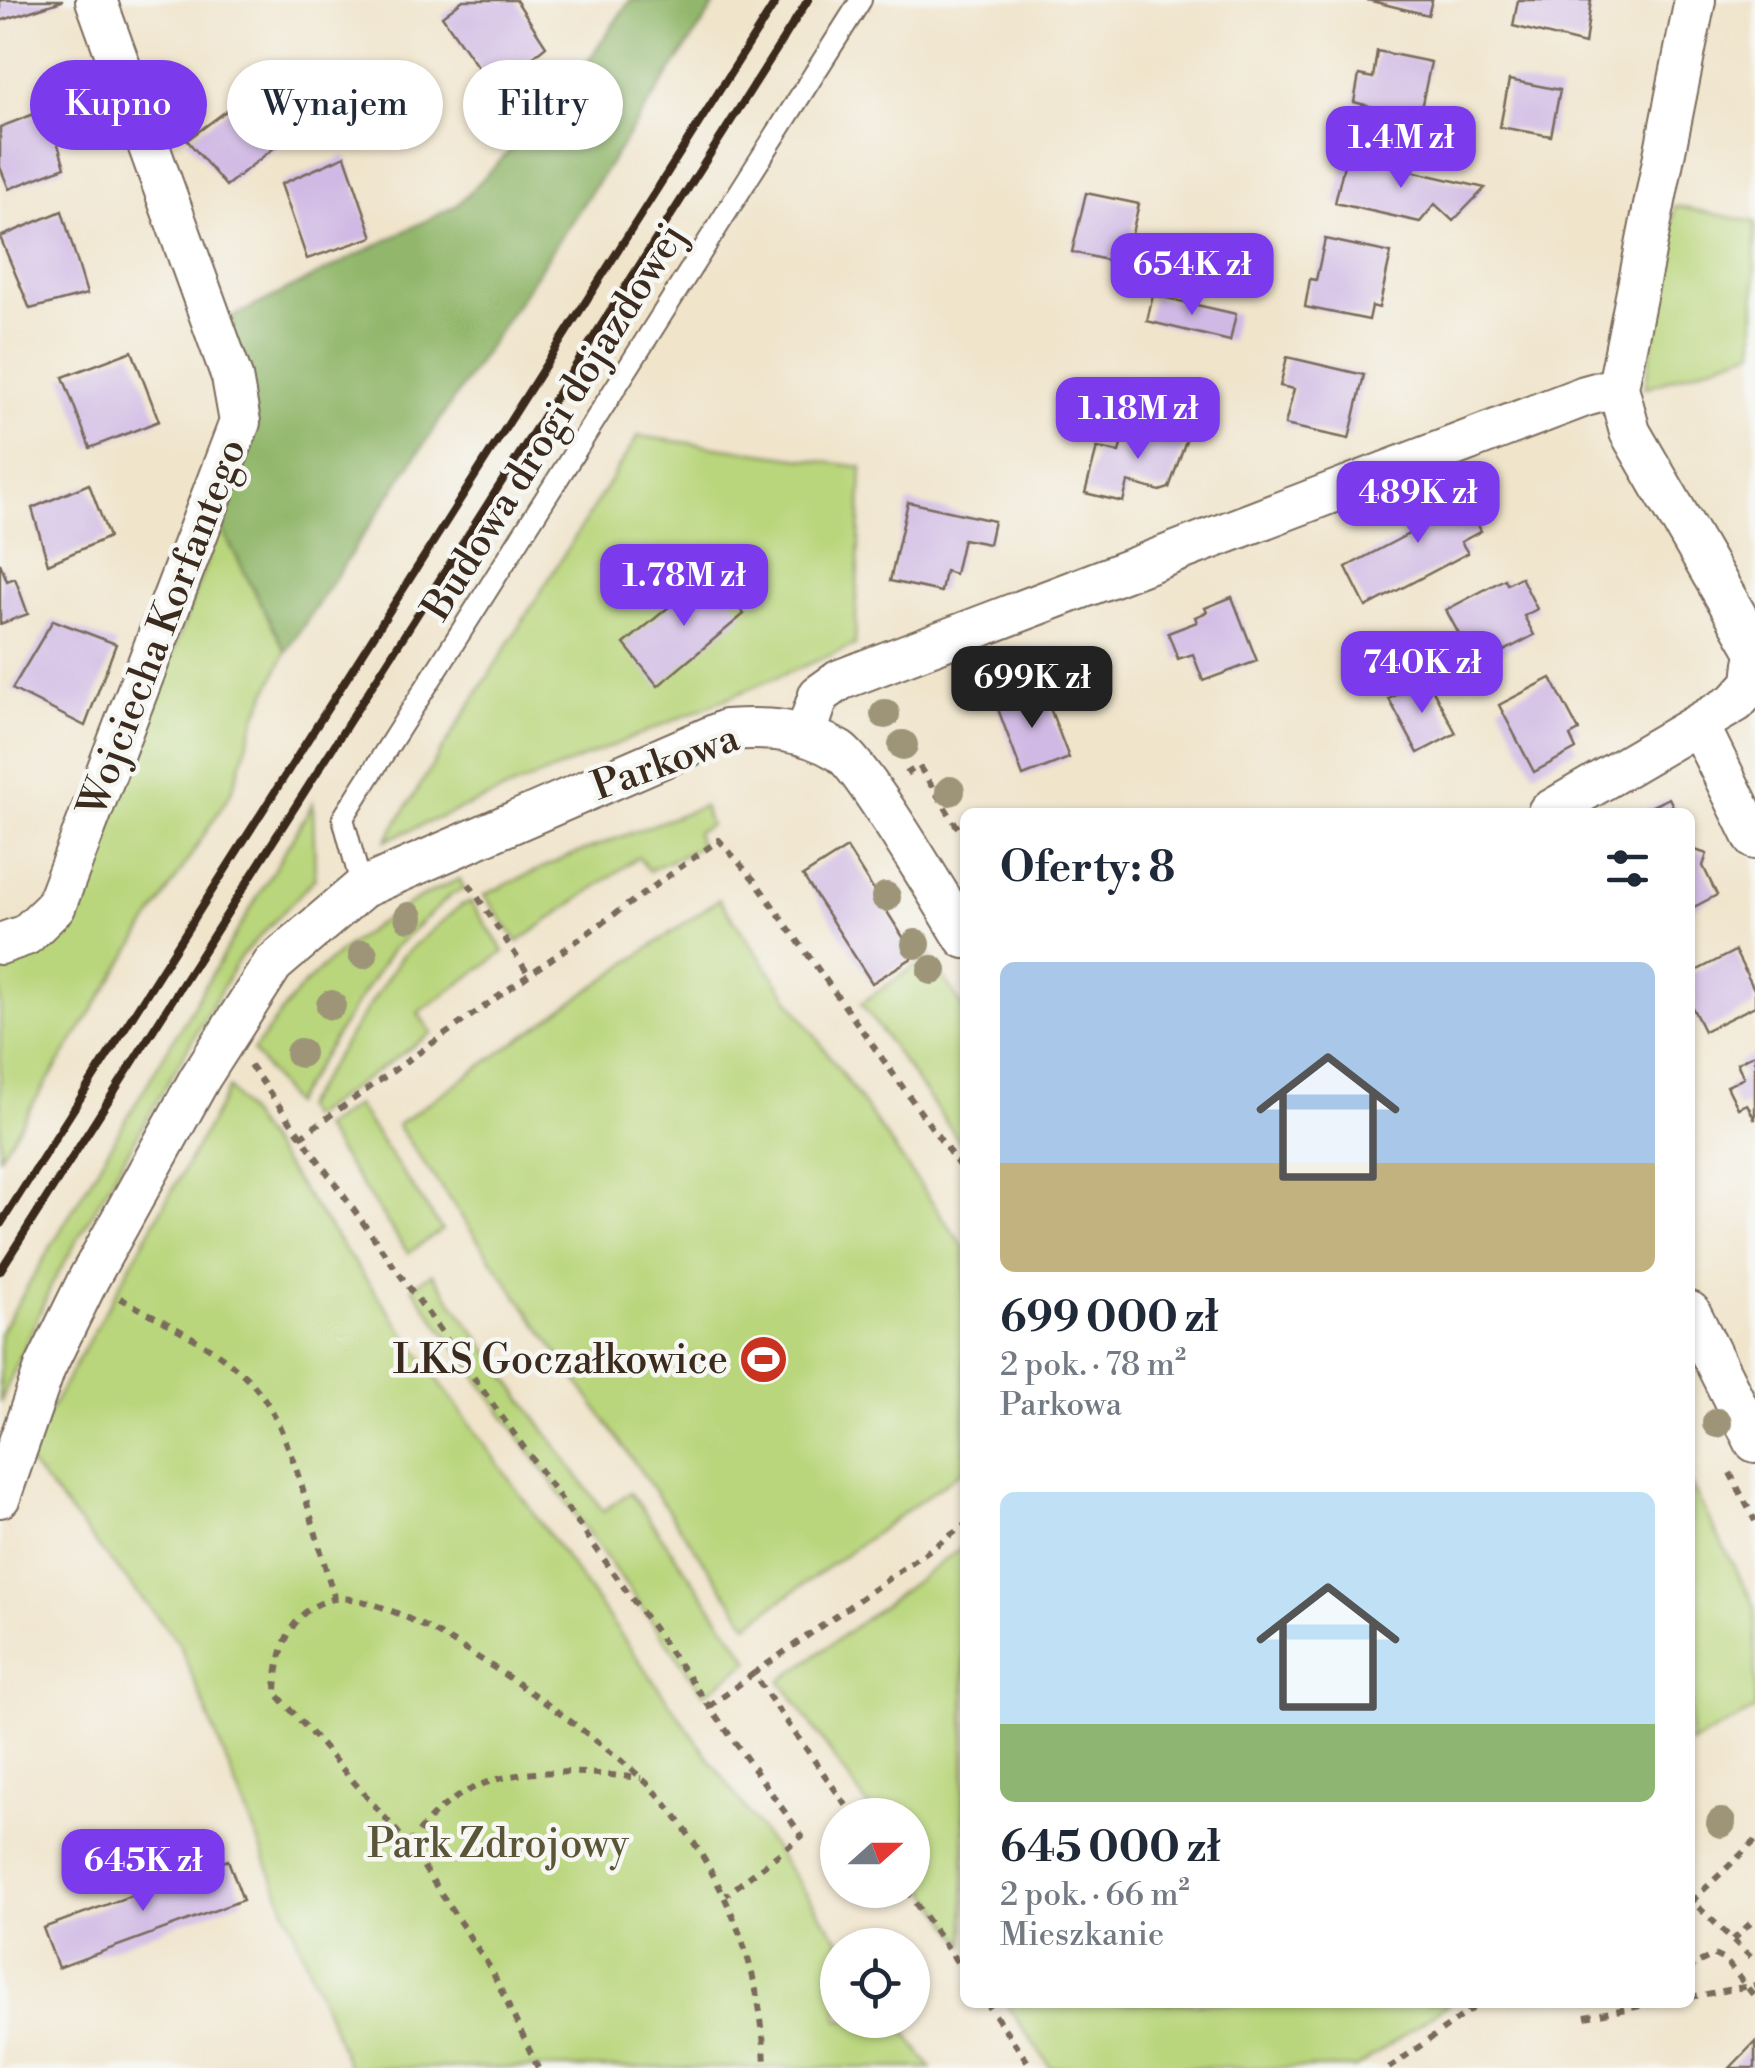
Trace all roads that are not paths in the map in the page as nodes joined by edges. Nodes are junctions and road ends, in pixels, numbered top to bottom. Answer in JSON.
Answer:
{"nodes":[{"id":1,"x":96,"y":0,"type":"edge"},
{"id":2,"x":861,"y":0,"type":"edge"},
{"id":3,"x":1695,"y":0,"type":"edge"},
{"id":4,"x":1618,"y":387,"type":"junction"},
{"id":5,"x":1755,"y":648,"type":"edge"},
{"id":6,"x":1755,"y":663,"type":"edge"},
{"id":7,"x":1698,"y":726,"type":"junction"},
{"id":8,"x":806,"y":734,"type":"junction"},
{"id":9,"x":1555,"y":808,"type":"edge"},
{"id":10,"x":1755,"y":839,"type":"edge"},
{"id":11,"x":362,"y":888,"type":"junction"},
{"id":12,"x":960,"y":930,"type":"edge"},
{"id":13,"x":0,"y":944,"type":"edge"},
{"id":14,"x":1695,"y":1322,"type":"edge"},
{"id":15,"x":1755,"y":1442,"type":"edge"},
{"id":16,"x":0,"y":1496,"type":"edge"}],
"edges":[{"from":1,"to":13,"type":"street","name":"Wojciecha Korfantego"},
{"from":2,"to":11,"type":"lane","name":"Budowa drogi dojazdowej"},
{"from":3,"to":4,"type":"street"},
{"from":4,"to":5,"type":"street"},
{"from":4,"to":8,"type":"street"},
{"from":6,"to":7,"type":"street"},
{"from":7,"to":9,"type":"street"},
{"from":7,"to":10,"type":"street"},
{"from":8,"to":11,"type":"street","name":"Parkowa"},
{"from":8,"to":12,"type":"street"},
{"from":11,"to":16,"type":"street","name":"Parkowa"},
{"from":14,"to":15,"type":"street"}]}
